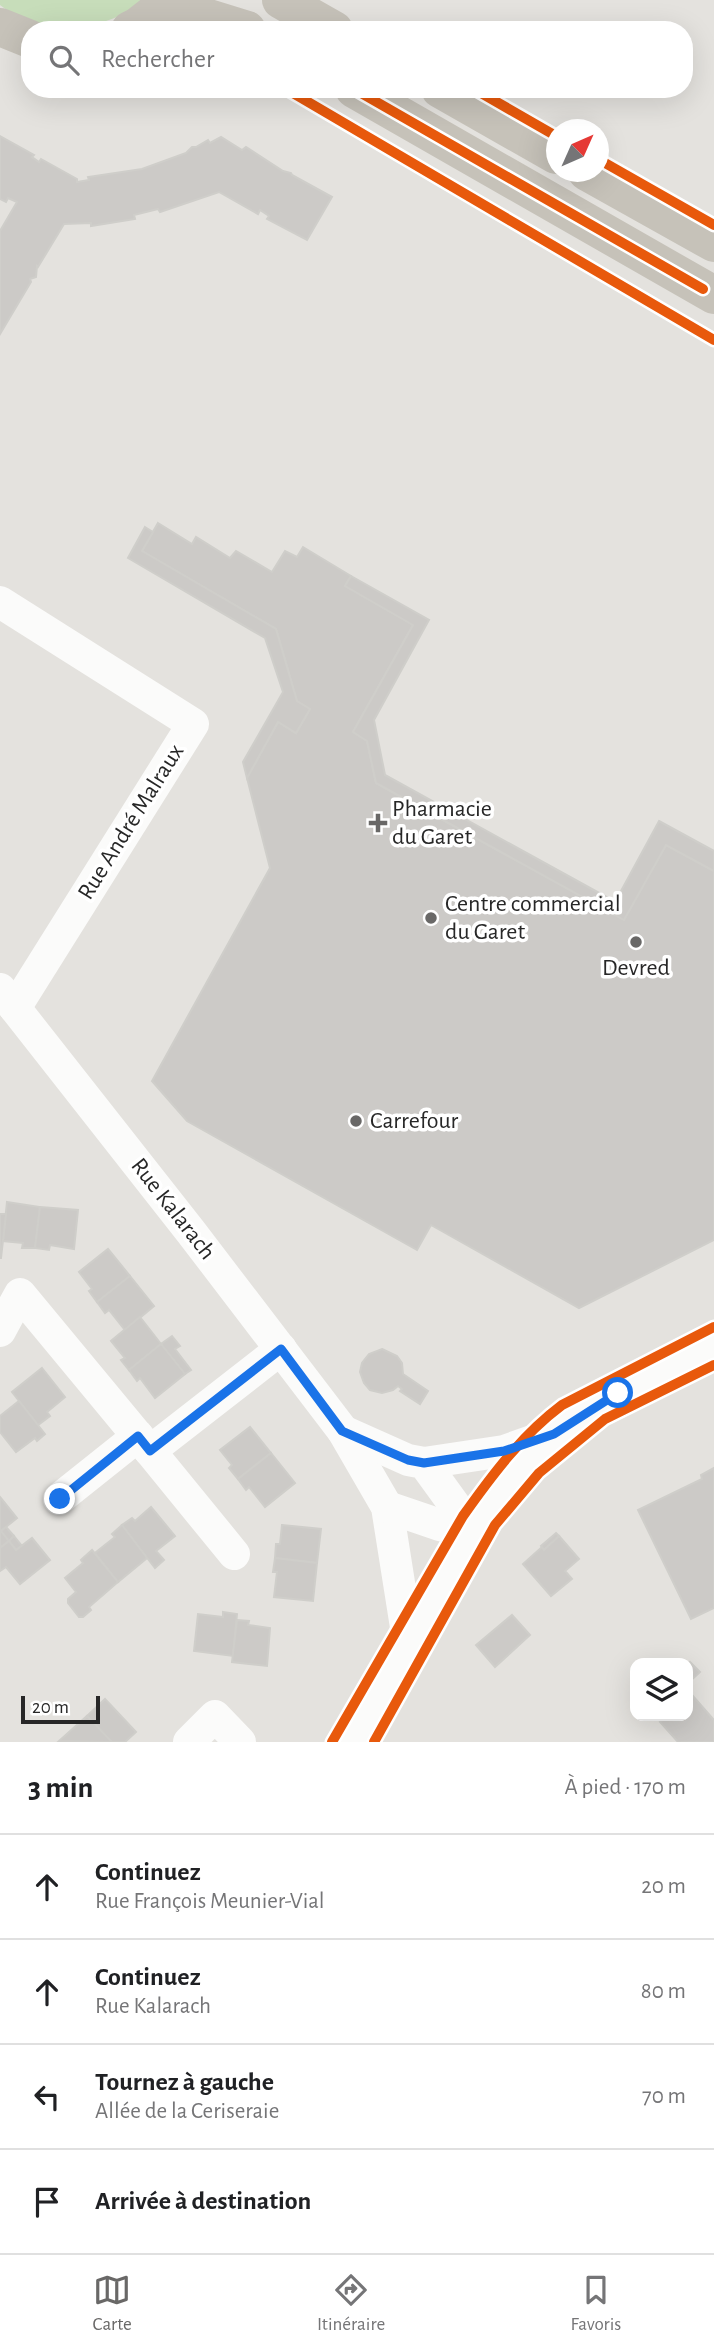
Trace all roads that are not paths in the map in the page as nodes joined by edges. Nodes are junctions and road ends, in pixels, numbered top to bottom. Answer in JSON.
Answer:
{"nodes":[{"id":1,"x":281,"y":0,"type":"edge"},
{"id":2,"x":169,"y":2,"type":"edge"},
{"id":3,"x":143,"y":21,"type":"edge"},
{"id":4,"x":222,"y":21,"type":"edge"},
{"id":5,"x":318,"y":21,"type":"edge"},
{"id":6,"x":0,"y":27,"type":"edge"},
{"id":7,"x":21,"y":35,"type":"edge"},
{"id":8,"x":370,"y":98,"type":"edge"},
{"id":9,"x":456,"y":98,"type":"edge"},
{"id":10,"x":546,"y":149,"type":"edge"},
{"id":11,"x":605,"y":182,"type":"edge"},
{"id":12,"x":714,"y":243,"type":"edge"},
{"id":13,"x":714,"y":295,"type":"edge"},
{"id":14,"x":0,"y":603,"type":"edge"},
{"id":15,"x":8,"y":998,"type":"edge"},
{"id":16,"x":0,"y":1331,"type":"edge"},
{"id":17,"x":714,"y":1345,"type":"edge"},
{"id":18,"x":281,"y":1349,"type":"junction"},
{"id":19,"x":342,"y":1431,"type":"junction"},
{"id":20,"x":554,"y":1434,"type":"junction"},
{"id":21,"x":144,"y":1443,"type":"junction"},
{"id":22,"x":424,"y":1463,"type":"junction"},
{"id":23,"x":60,"y":1499,"type":"dead end"},
{"id":24,"x":387,"y":1507,"type":"junction"},
{"id":25,"x":474,"y":1532,"type":"junction"},
{"id":26,"x":234,"y":1554,"type":"dead end"},
{"id":27,"x":409,"y":1646,"type":"junction"},
{"id":28,"x":189,"y":1742,"type":"edge"},
{"id":29,"x":240,"y":1742,"type":"edge"},
{"id":30,"x":355,"y":1742,"type":"edge"}],
"edges":[{"from":1,"to":5,"type":"main road"},
{"from":2,"to":3,"type":"main road"},
{"from":2,"to":4,"type":"main road"},
{"from":6,"to":7,"type":"main road"},
{"from":8,"to":13,"type":"main road"},
{"from":9,"to":10,"type":"main road"},
{"from":11,"to":12,"type":"main road"},
{"from":14,"to":15,"type":"street","name":"Rue André Malraux"},
{"from":15,"to":18,"type":"street","name":"Rue Kalarach"},
{"from":16,"to":21,"type":"street"},
{"from":17,"to":20,"type":"street"},
{"from":18,"to":19,"type":"street","name":"Rue Kalarach"},
{"from":18,"to":21,"type":"street"},
{"from":19,"to":22,"type":"street","name":"Rue Kalarach"},
{"from":19,"to":24,"type":"street","name":"Rue Kalarach"},
{"from":20,"to":22,"type":"street","name":"Rue Kalarach"},
{"from":20,"to":25,"type":"street"},
{"from":21,"to":23,"type":"street"},
{"from":21,"to":26,"type":"street"},
{"from":22,"to":25,"type":"street"},
{"from":24,"to":25,"type":"street"},
{"from":24,"to":27,"type":"street","name":"Rue Kalarach"},
{"from":25,"to":27,"type":"street"},
{"from":27,"to":30,"type":"street"},
{"from":28,"to":29,"type":"street"}]}
